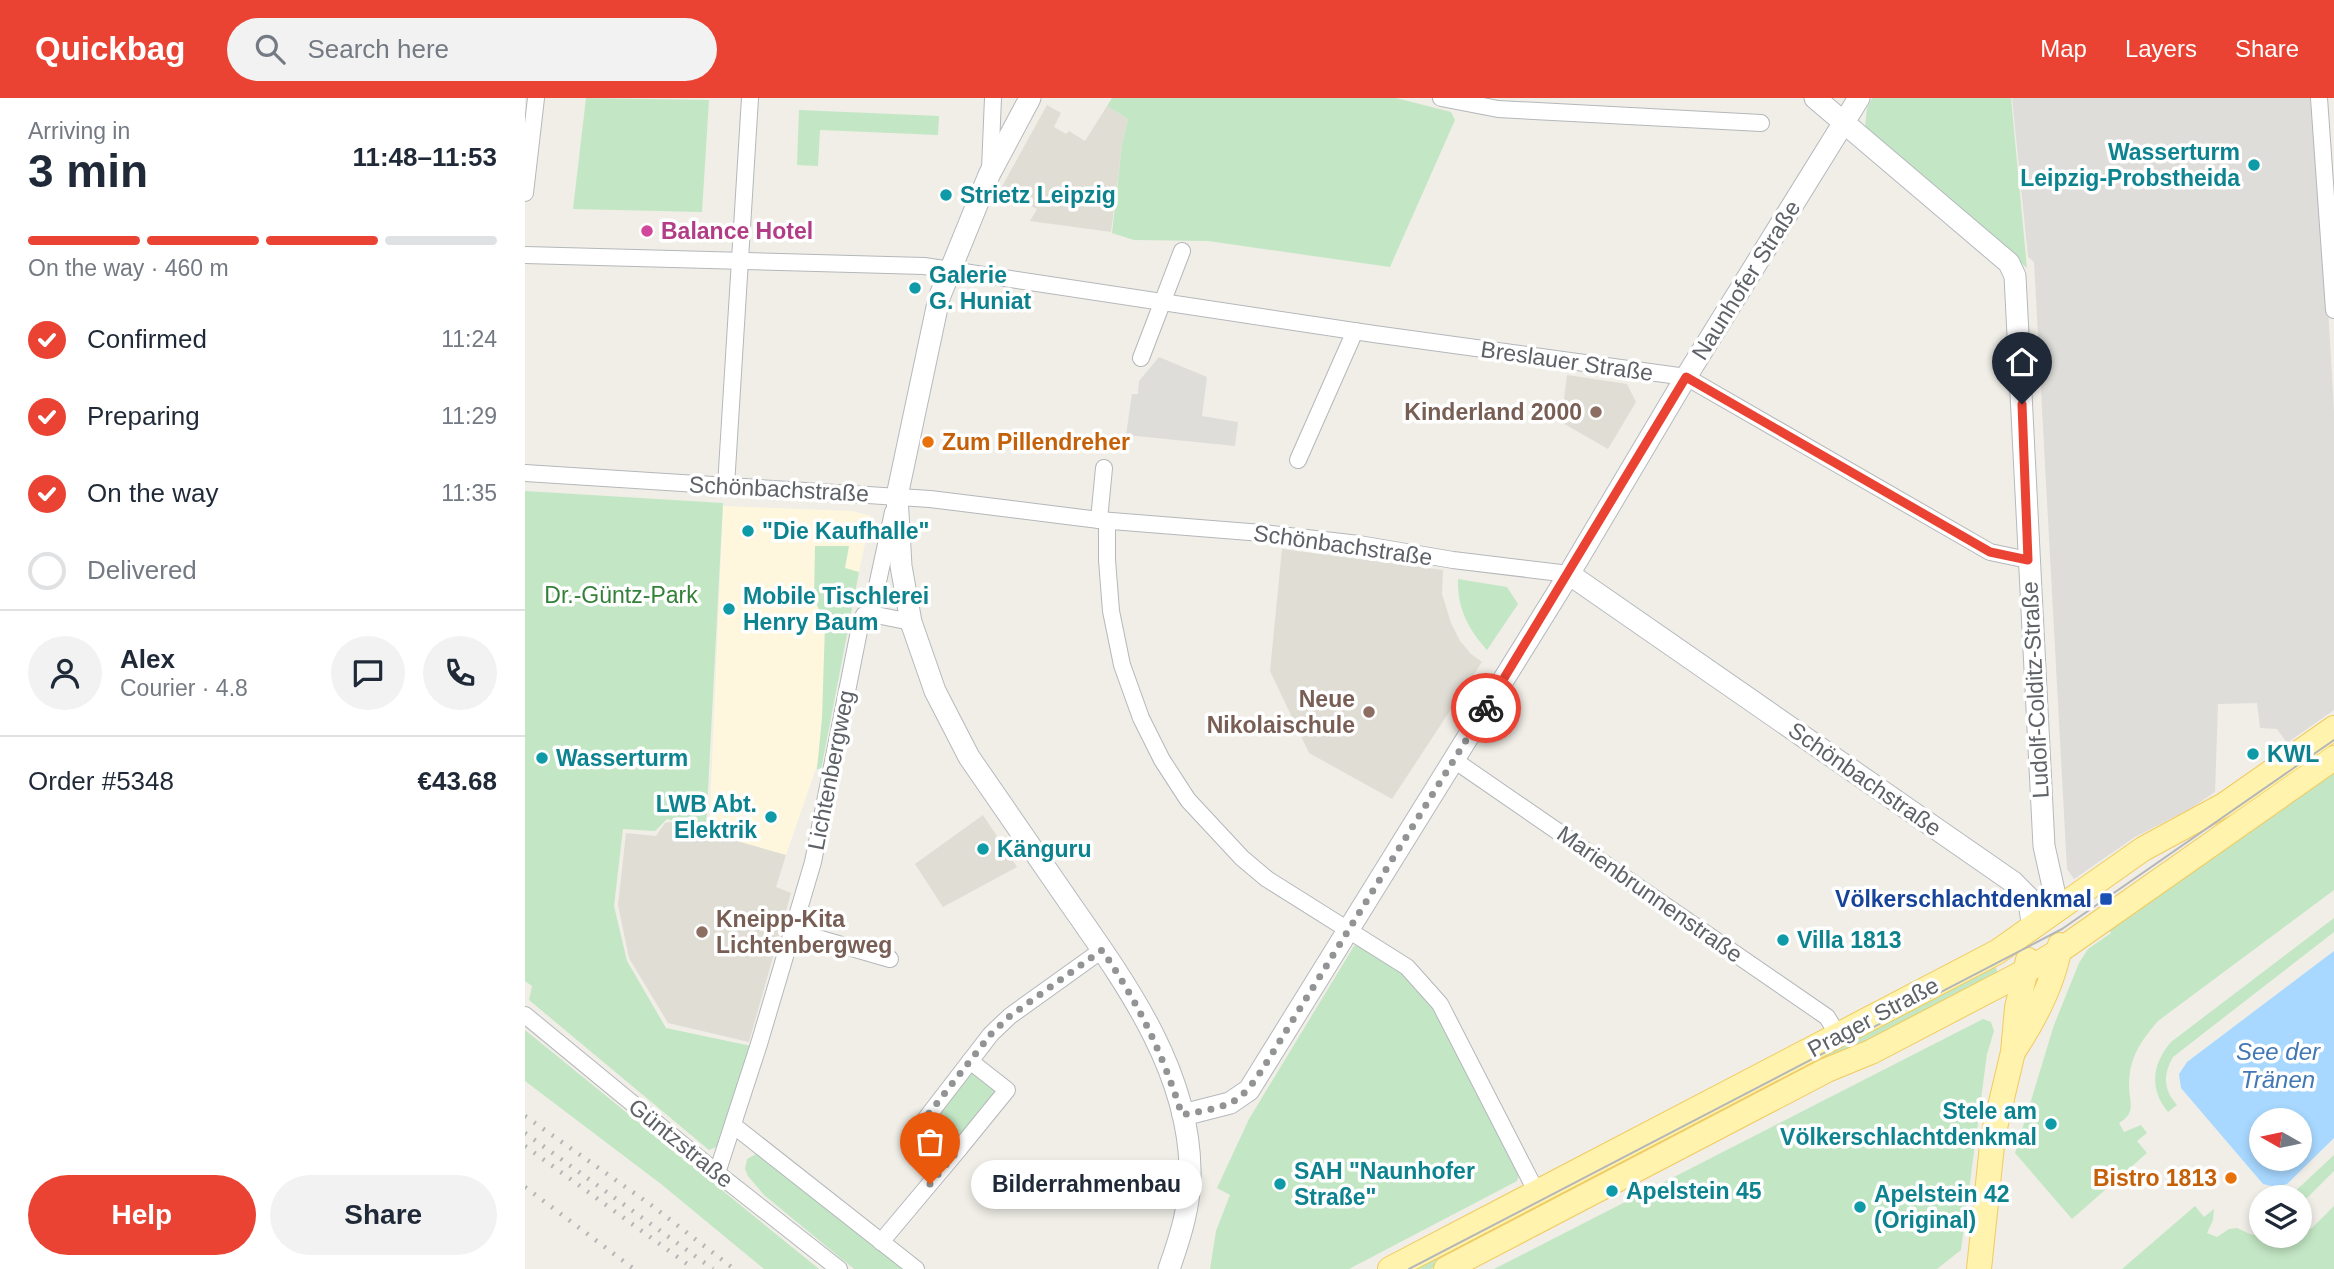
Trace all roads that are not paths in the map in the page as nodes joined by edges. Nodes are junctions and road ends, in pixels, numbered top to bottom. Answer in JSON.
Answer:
{"nodes":[{"id":1,"x":536,"y":98,"type":"edge"},
{"id":2,"x":750,"y":98,"type":"edge"},
{"id":3,"x":993,"y":98,"type":"edge"},
{"id":4,"x":1030,"y":98,"type":"edge"},
{"id":5,"x":1815,"y":98,"type":"edge"},
{"id":6,"x":1859,"y":98,"type":"edge"},
{"id":7,"x":2319,"y":98,"type":"edge"},
{"id":8,"x":1448,"y":99,"type":"edge"},
{"id":9,"x":2327,"y":113,"type":"edge"},
{"id":10,"x":1844,"y":122,"type":"junction"},
{"id":11,"x":1761,"y":123,"type":"dead end"},
{"id":12,"x":989,"y":176,"type":"junction"},
{"id":13,"x":525,"y":194,"type":"edge"},
{"id":14,"x":1182,"y":251,"type":"dead end"},
{"id":15,"x":525,"y":255,"type":"edge"},
{"id":16,"x":740,"y":259,"type":"junction"},
{"id":17,"x":951,"y":270,"type":"junction"},
{"id":18,"x":1163,"y":300,"type":"junction"},
{"id":19,"x":2334,"y":310,"type":"edge"},
{"id":20,"x":1355,"y":331,"type":"junction"},
{"id":21,"x":1141,"y":358,"type":"dead end"},
{"id":22,"x":1686,"y":377,"type":"junction"},
{"id":23,"x":1298,"y":460,"type":"dead end"},
{"id":24,"x":1104,"y":468,"type":"dead end"},
{"id":25,"x":525,"y":473,"type":"edge"},
{"id":26,"x":726,"y":486,"type":"junction"},
{"id":27,"x":897,"y":496,"type":"junction"},
{"id":28,"x":1103,"y":521,"type":"junction"},
{"id":29,"x":2028,"y":560,"type":"junction"},
{"id":30,"x":1569,"y":574,"type":"junction"},
{"id":31,"x":871,"y":614,"type":"junction"},
{"id":32,"x":911,"y":622,"type":"junction"},
{"id":33,"x":2334,"y":728,"type":"edge"},
{"id":34,"x":2334,"y":758,"type":"edge"},
{"id":35,"x":1454,"y":760,"type":"junction"},
{"id":36,"x":2058,"y":909,"type":"junction"},
{"id":37,"x":2033,"y":928,"type":"junction"},
{"id":38,"x":1347,"y":929,"type":"junction"},
{"id":39,"x":793,"y":931,"type":"junction"},
{"id":40,"x":1102,"y":950,"type":"junction"},
{"id":41,"x":2059,"y":951,"type":"junction"},
{"id":42,"x":890,"y":959,"type":"dead end"},
{"id":43,"x":2026,"y":971,"type":"junction"},
{"id":44,"x":1968,"y":1000,"type":"junction"},
{"id":45,"x":525,"y":1015,"type":"edge"},
{"id":46,"x":1839,"y":1035,"type":"junction"},
{"id":47,"x":2013,"y":1052,"type":"junction"},
{"id":48,"x":970,"y":1061,"type":"junction"},
{"id":49,"x":1182,"y":1115,"type":"junction"},
{"id":50,"x":733,"y":1125,"type":"junction"},
{"id":51,"x":959,"y":1149,"type":"junction"},
{"id":52,"x":716,"y":1173,"type":"junction"},
{"id":53,"x":1537,"y":1193,"type":"junction"},
{"id":54,"x":881,"y":1242,"type":"junction"},
{"id":55,"x":839,"y":1269,"type":"edge"},
{"id":56,"x":916,"y":1269,"type":"edge"},
{"id":57,"x":1170,"y":1269,"type":"edge"},
{"id":58,"x":1390,"y":1269,"type":"edge"},
{"id":59,"x":1446,"y":1269,"type":"edge"},
{"id":60,"x":1979,"y":1269,"type":"edge"}],
"edges":[{"from":1,"to":13,"type":"street"},
{"from":2,"to":16,"type":"street"},
{"from":3,"to":12,"type":"street"},
{"from":4,"to":12,"type":"street"},
{"from":5,"to":10,"type":"street","name":"Ludolf-Colditz-Straße"},
{"from":6,"to":10,"type":"street","name":"Naunhofer Straße"},
{"from":7,"to":9,"type":"street"},
{"from":8,"to":11,"type":"street"},
{"from":9,"to":19,"type":"street"},
{"from":10,"to":22,"type":"street","name":"Naunhofer Straße"},
{"from":10,"to":29,"type":"street","name":"Ludolf-Colditz-Straße"},
{"from":12,"to":17,"type":"street"},
{"from":14,"to":18,"type":"street"},
{"from":15,"to":16,"type":"street","name":"Breslauer Straße"},
{"from":16,"to":17,"type":"street","name":"Breslauer Straße"},
{"from":16,"to":26,"type":"street"},
{"from":17,"to":18,"type":"street","name":"Breslauer Straße"},
{"from":17,"to":27,"type":"street"},
{"from":18,"to":20,"type":"street","name":"Breslauer Straße"},
{"from":18,"to":21,"type":"street"},
{"from":20,"to":22,"type":"street","name":"Breslauer Straße"},
{"from":20,"to":23,"type":"street"},
{"from":22,"to":29,"type":"street","name":"Breslauer Straße"},
{"from":22,"to":30,"type":"street","name":"Naunhofer Straße"},
{"from":24,"to":28,"type":"street"},
{"from":25,"to":26,"type":"street","name":"Schönbachstraße"},
{"from":26,"to":27,"type":"street","name":"Schönbachstraße"},
{"from":27,"to":28,"type":"street","name":"Schönbachstraße"},
{"from":27,"to":31,"type":"street","name":"Lichtenbergweg"},
{"from":27,"to":32,"type":"street"},
{"from":28,"to":30,"type":"street","name":"Schönbachstraße"},
{"from":28,"to":38,"type":"street"},
{"from":29,"to":36,"type":"street","name":"Ludolf-Colditz-Straße"},
{"from":30,"to":35,"type":"street","name":"Naunhofer Straße"},
{"from":30,"to":37,"type":"street","name":"Schönbachstraße"},
{"from":31,"to":32,"type":"street"},
{"from":31,"to":39,"type":"street","name":"Lichtenbergweg"},
{"from":32,"to":40,"type":"street"},
{"from":33,"to":36,"type":"main road","name":"Prager Straße"},
{"from":34,"to":41,"type":"main road","name":"Prager Straße"},
{"from":35,"to":38,"type":"street","name":"Naunhofer Straße"},
{"from":35,"to":46,"type":"street","name":"Marienbrunnenstraße"},
{"from":36,"to":37,"type":"main road","name":"Prager Straße"},
{"from":36,"to":41,"type":"main road"},
{"from":37,"to":43,"type":"main road"},
{"from":37,"to":46,"type":"main road","name":"Prager Straße"},
{"from":38,"to":49,"type":"street","name":"Naunhofer Straße"},
{"from":38,"to":53,"type":"street"},
{"from":39,"to":42,"type":"street"},
{"from":39,"to":50,"type":"street","name":"Lichtenbergweg"},
{"from":40,"to":48,"type":"street"},
{"from":40,"to":49,"type":"street"},
{"from":41,"to":43,"type":"main road","name":"Prager Straße"},
{"from":41,"to":47,"type":"main road"},
{"from":43,"to":44,"type":"main road","name":"Prager Straße"},
{"from":43,"to":47,"type":"main road"},
{"from":44,"to":47,"type":"main road"},
{"from":44,"to":59,"type":"main road","name":"Prager Straße"},
{"from":45,"to":52,"type":"street","name":"Güntzstraße"},
{"from":46,"to":53,"type":"main road","name":"Prager Straße"},
{"from":47,"to":60,"type":"main road"},
{"from":48,"to":51,"type":"street"},
{"from":48,"to":51,"type":"street"},
{"from":49,"to":57,"type":"street"},
{"from":50,"to":52,"type":"street","name":"Lichtenbergweg"},
{"from":50,"to":54,"type":"street","name":"Güntzstraße"},
{"from":51,"to":54,"type":"street"},
{"from":52,"to":55,"type":"street","name":"Güntzstraße"},
{"from":53,"to":58,"type":"main road","name":"Prager Straße"},
{"from":54,"to":56,"type":"street","name":"Güntzstraße"}]}
